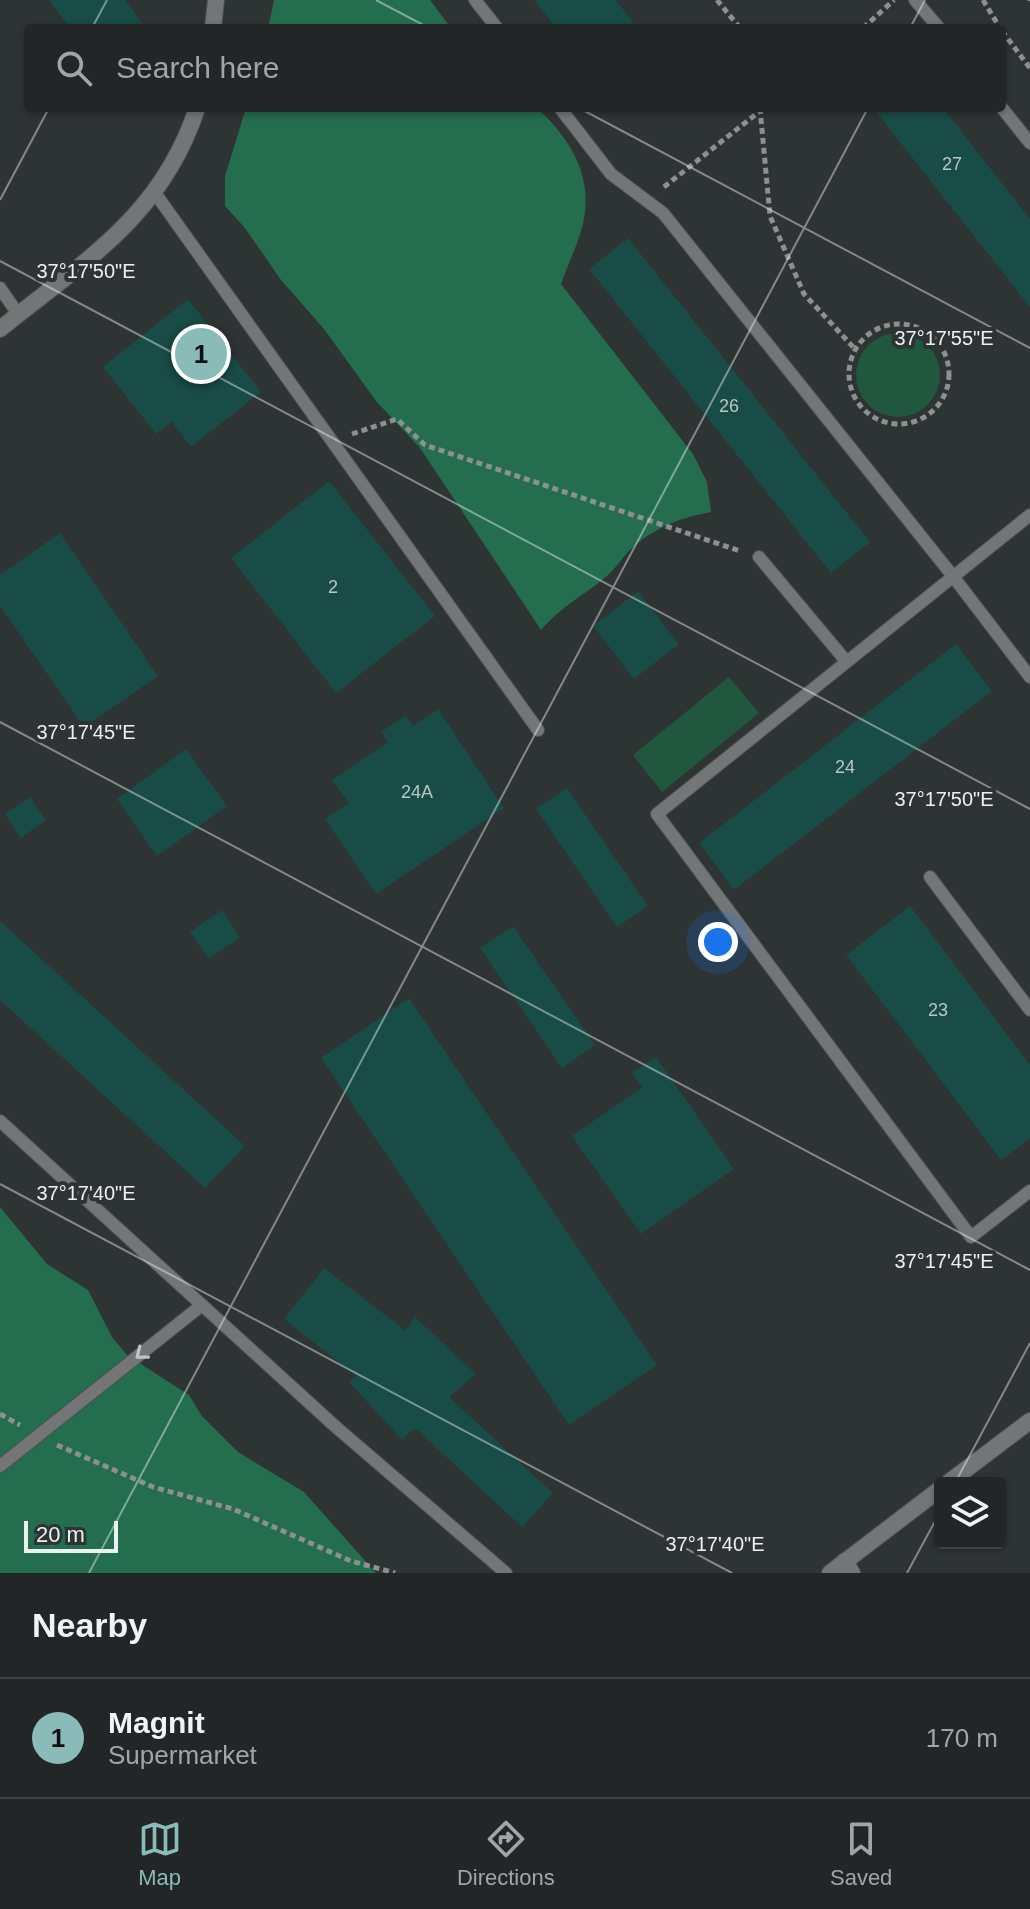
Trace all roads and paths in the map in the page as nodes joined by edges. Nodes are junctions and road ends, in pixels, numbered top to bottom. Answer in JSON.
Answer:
{"nodes":[{"id":1,"x":216,"y":0,"type":"edge"},
{"id":2,"x":475,"y":0,"type":"edge"},
{"id":3,"x":717,"y":0,"type":"edge"},
{"id":4,"x":894,"y":0,"type":"edge"},
{"id":5,"x":915,"y":0,"type":"edge"},
{"id":6,"x":983,"y":0,"type":"edge"},
{"id":7,"x":213,"y":24,"type":"edge"},
{"id":8,"x":494,"y":24,"type":"edge"},
{"id":9,"x":737,"y":24,"type":"edge"},
{"id":10,"x":867,"y":24,"type":"edge"},
{"id":11,"x":936,"y":24,"type":"edge"},
{"id":12,"x":997,"y":24,"type":"edge"},
{"id":13,"x":1006,"y":37,"type":"edge"},
{"id":14,"x":1030,"y":68,"type":"edge"},
{"id":15,"x":196,"y":112,"type":"edge"},
{"id":16,"x":563,"y":112,"type":"edge"},
{"id":17,"x":757,"y":112,"type":"edge"},
{"id":18,"x":761,"y":112,"type":"edge"},
{"id":19,"x":1005,"y":112,"type":"edge"},
{"id":20,"x":1030,"y":143,"type":"edge"},
{"id":21,"x":155,"y":193,"type":"junction"},
{"id":22,"x":646,"y":200,"type":"junction"},
{"id":23,"x":0,"y":288,"type":"edge"},
{"id":24,"x":18,"y":314,"type":"junction"},
{"id":25,"x":0,"y":329,"type":"edge"},
{"id":26,"x":855,"y":349,"type":"junction"},
{"id":27,"x":332,"y":440,"type":"junction"},
{"id":28,"x":1030,"y":515,"type":"edge"},
{"id":29,"x":759,"y":557,"type":"joint"},
{"id":30,"x":952,"y":575,"type":"junction"},
{"id":31,"x":846,"y":661,"type":"junction"},
{"id":32,"x":1030,"y":677,"type":"edge"},
{"id":33,"x":538,"y":730,"type":"dead end"},
{"id":34,"x":930,"y":877,"type":"dead end"},
{"id":35,"x":1030,"y":1010,"type":"edge"},
{"id":36,"x":0,"y":1121,"type":"edge"},
{"id":37,"x":1030,"y":1191,"type":"edge"},
{"id":38,"x":202,"y":1305,"type":"junction"},
{"id":39,"x":0,"y":1414,"type":"edge"},
{"id":40,"x":1030,"y":1421,"type":"edge"},
{"id":41,"x":39,"y":1435,"type":"junction"},
{"id":42,"x":0,"y":1466,"type":"edge"},
{"id":43,"x":956,"y":1477,"type":"edge"},
{"id":44,"x":934,"y":1494,"type":"edge"},
{"id":45,"x":848,"y":1567,"type":"edge"},
{"id":46,"x":395,"y":1573,"type":"edge"},
{"id":47,"x":506,"y":1573,"type":"edge"},
{"id":48,"x":830,"y":1573,"type":"edge"}],
"edges":[{"from":1,"to":7,"type":"street"},
{"from":2,"to":8,"type":"lane"},
{"from":3,"to":9,"type":"path"},
{"from":4,"to":10,"type":"path"},
{"from":5,"to":11,"type":"lane"},
{"from":6,"to":12,"type":"path"},
{"from":13,"to":14,"type":"path"},
{"from":15,"to":21,"type":"street"},
{"from":16,"to":22,"type":"lane"},
{"from":17,"to":22,"type":"path"},
{"from":18,"to":26,"type":"path"},
{"from":19,"to":20,"type":"lane"},
{"from":21,"to":24,"type":"street"},
{"from":21,"to":27,"type":"lane"},
{"from":22,"to":30,"type":"lane"},
{"from":23,"to":24,"type":"lane"},
{"from":24,"to":25,"type":"street"},
{"from":26,"to":26,"type":"path"},
{"from":27,"to":29,"type":"path"},
{"from":27,"to":33,"type":"lane"},
{"from":28,"to":30,"type":"lane"},
{"from":29,"to":31,"type":"lane"},
{"from":30,"to":31,"type":"lane"},
{"from":30,"to":32,"type":"lane"},
{"from":31,"to":37,"type":"lane"},
{"from":34,"to":35,"type":"lane"},
{"from":36,"to":38,"type":"lane"},
{"from":38,"to":41,"type":"lane","one_way":true},
{"from":38,"to":47,"type":"lane"},
{"from":39,"to":41,"type":"path"},
{"from":40,"to":43,"type":"street"},
{"from":41,"to":42,"type":"lane"},
{"from":41,"to":46,"type":"path"},
{"from":44,"to":45,"type":"street"},
{"from":45,"to":48,"type":"street"}]}
